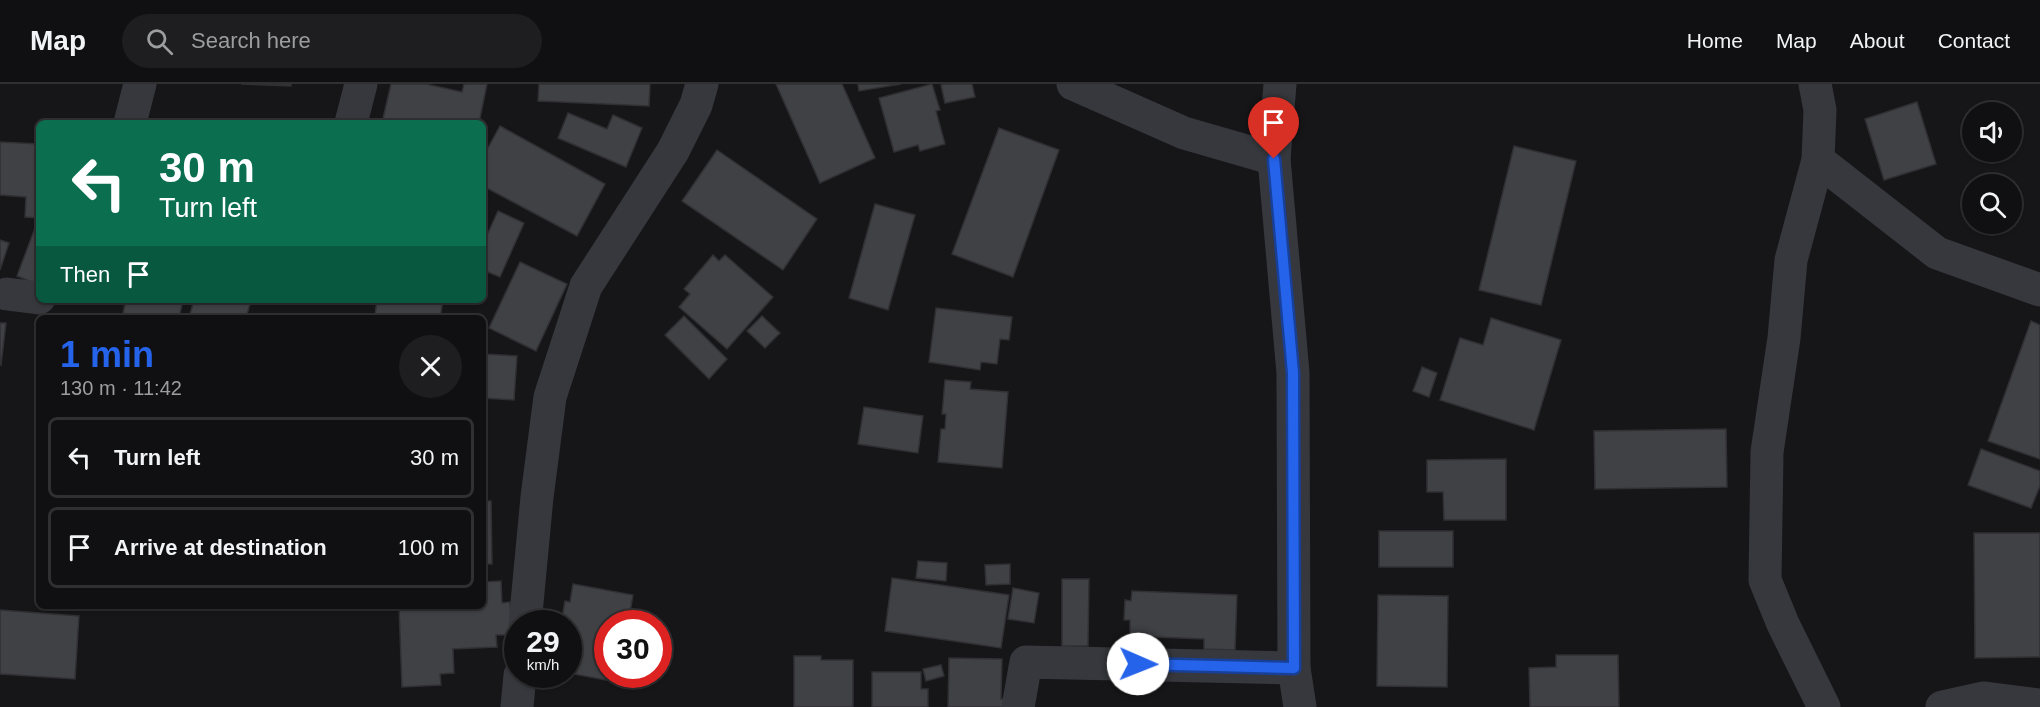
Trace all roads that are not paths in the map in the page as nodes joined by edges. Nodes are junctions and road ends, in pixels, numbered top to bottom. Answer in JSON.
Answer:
{"nodes":[{"id":1,"x":140,"y":84,"type":"edge"},
{"id":2,"x":361,"y":84,"type":"edge"},
{"id":3,"x":702,"y":84,"type":"edge"},
{"id":4,"x":1073,"y":84,"type":"edge"},
{"id":5,"x":1280,"y":84,"type":"edge"},
{"id":6,"x":1815,"y":84,"type":"edge"},
{"id":7,"x":131,"y":120,"type":"edge"},
{"id":8,"x":352,"y":120,"type":"edge"},
{"id":9,"x":1274,"y":159,"type":"junction"},
{"id":10,"x":1818,"y":160,"type":"junction"},
{"id":11,"x":2040,"y":290,"type":"edge"},
{"id":12,"x":526,"y":610,"type":"edge"},
{"id":13,"x":1294,"y":668,"type":"junction"},
{"id":14,"x":519,"y":688,"type":"edge"},
{"id":15,"x":2040,"y":705,"type":"edge"},
{"id":16,"x":517,"y":707,"type":"edge"},
{"id":17,"x":1018,"y":707,"type":"edge"},
{"id":18,"x":1300,"y":707,"type":"edge"},
{"id":19,"x":1824,"y":707,"type":"edge"},
{"id":20,"x":1942,"y":707,"type":"edge"}],
"edges":[{"from":1,"to":7,"type":"street"},
{"from":2,"to":8,"type":"street"},
{"from":3,"to":12,"type":"street"},
{"from":4,"to":9,"type":"street"},
{"from":5,"to":9,"type":"street"},
{"from":6,"to":10,"type":"street"},
{"from":9,"to":13,"type":"street"},
{"from":10,"to":11,"type":"street"},
{"from":10,"to":19,"type":"street"},
{"from":13,"to":17,"type":"street"},
{"from":13,"to":18,"type":"street"},
{"from":14,"to":16,"type":"street"},
{"from":15,"to":20,"type":"street"}]}
